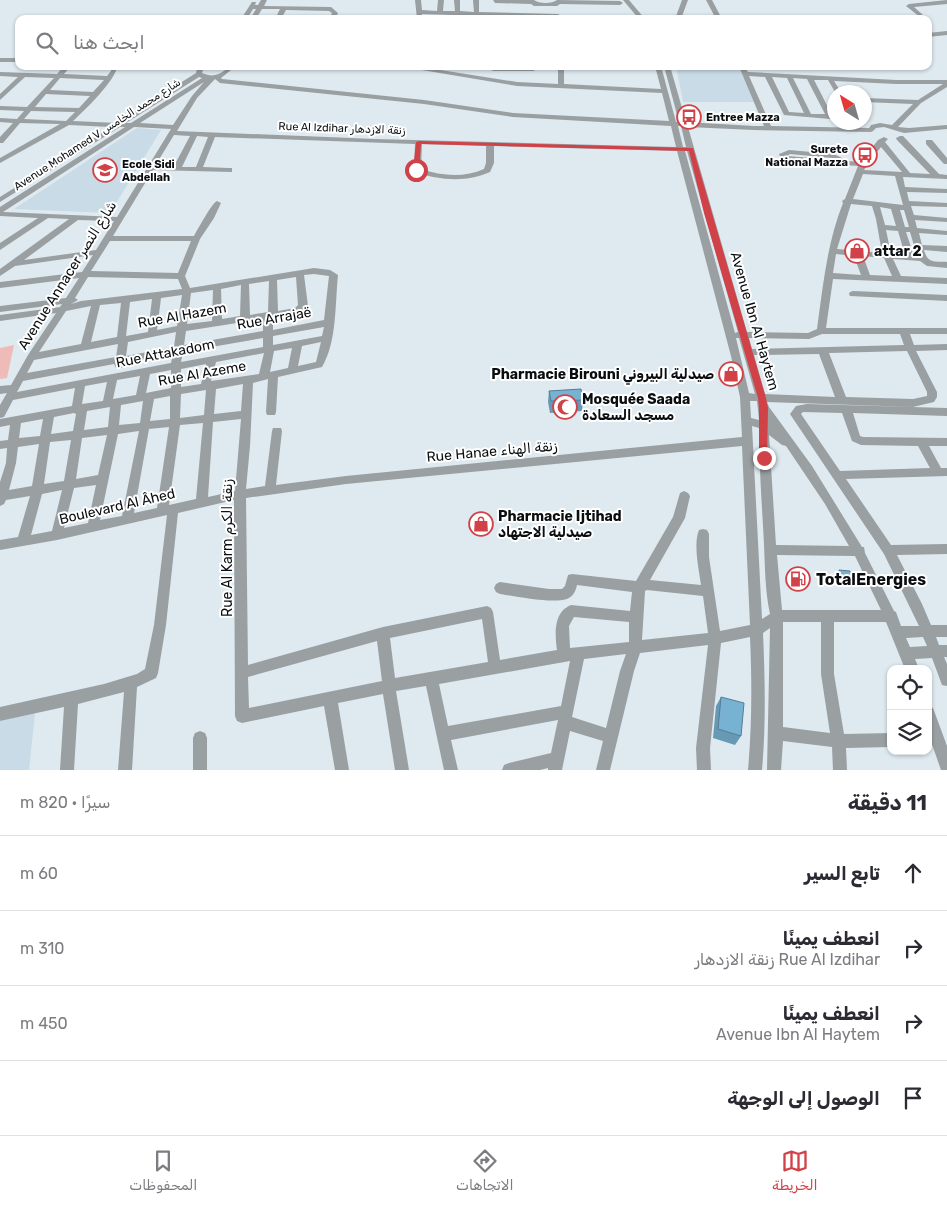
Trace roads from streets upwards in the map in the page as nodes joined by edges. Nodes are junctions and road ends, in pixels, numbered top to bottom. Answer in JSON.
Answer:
{"nodes":[{"id":1,"x":256,"y":0,"type":"edge"},
{"id":2,"x":264,"y":0,"type":"edge"},
{"id":3,"x":418,"y":0,"type":"edge"},
{"id":4,"x":441,"y":0,"type":"edge"},
{"id":5,"x":457,"y":0,"type":"edge"},
{"id":6,"x":476,"y":0,"type":"edge"},
{"id":7,"x":496,"y":0,"type":"edge"},
{"id":8,"x":685,"y":0,"type":"edge"},
{"id":9,"x":709,"y":0,"type":"edge"},
{"id":10,"x":510,"y":1,"type":"edge"},
{"id":11,"x":621,"y":1,"type":"edge"},
{"id":12,"x":534,"y":2,"type":"edge"},
{"id":13,"x":557,"y":2,"type":"edge"},
{"id":14,"x":922,"y":2,"type":"edge"},
{"id":15,"x":947,"y":2,"type":"edge"},
{"id":16,"x":252,"y":7,"type":"junction"},
{"id":17,"x":260,"y":7,"type":"junction"},
{"id":18,"x":284,"y":8,"type":"junction"},
{"id":19,"x":440,"y":12,"type":"junction"},
{"id":20,"x":493,"y":14,"type":"junction"},
{"id":21,"x":247,"y":15,"type":"edge"},
{"id":22,"x":255,"y":15,"type":"edge"},
{"id":23,"x":280,"y":15,"type":"edge"},
{"id":24,"x":334,"y":15,"type":"edge"},
{"id":25,"x":420,"y":15,"type":"edge"},
{"id":26,"x":454,"y":15,"type":"edge"},
{"id":27,"x":458,"y":15,"type":"edge"},
{"id":28,"x":477,"y":15,"type":"edge"},
{"id":29,"x":485,"y":15,"type":"edge"},
{"id":30,"x":497,"y":15,"type":"edge"},
{"id":31,"x":558,"y":15,"type":"edge"},
{"id":32,"x":630,"y":15,"type":"edge"},
{"id":33,"x":637,"y":15,"type":"edge"},
{"id":34,"x":679,"y":15,"type":"edge"},
{"id":35,"x":717,"y":15,"type":"edge"},
{"id":36,"x":920,"y":15,"type":"dead end"},
{"id":37,"x":947,"y":33,"type":"edge"},
{"id":38,"x":932,"y":35,"type":"edge"},
{"id":39,"x":0,"y":60,"type":"edge"},
{"id":40,"x":15,"y":60,"type":"edge"},
{"id":41,"x":64,"y":70,"type":"edge"},
{"id":42,"x":114,"y":70,"type":"edge"},
{"id":43,"x":201,"y":70,"type":"edge"},
{"id":44,"x":228,"y":70,"type":"edge"},
{"id":45,"x":425,"y":70,"type":"edge"},
{"id":46,"x":493,"y":70,"type":"edge"},
{"id":47,"x":516,"y":70,"type":"edge"},
{"id":48,"x":532,"y":70,"type":"edge"},
{"id":49,"x":561,"y":70,"type":"edge"},
{"id":50,"x":659,"y":70,"type":"edge"},
{"id":51,"x":668,"y":70,"type":"edge"},
{"id":52,"x":0,"y":74,"type":"edge"},
{"id":53,"x":23,"y":75,"type":"junction"},
{"id":54,"x":58,"y":76,"type":"junction"},
{"id":55,"x":768,"y":76,"type":"junction"},
{"id":56,"x":789,"y":76,"type":"junction"},
{"id":57,"x":208,"y":77,"type":"junction"},
{"id":58,"x":809,"y":77,"type":"junction"},
{"id":59,"x":109,"y":78,"type":"junction"},
{"id":60,"x":830,"y":79,"type":"junction"},
{"id":61,"x":493,"y":80,"type":"junction"},
{"id":62,"x":947,"y":83,"type":"edge"},
{"id":63,"x":834,"y":85,"type":"edge"},
{"id":64,"x":561,"y":87,"type":"junction"},
{"id":65,"x":664,"y":91,"type":"junction"},
{"id":66,"x":44,"y":92,"type":"junction"},
{"id":67,"x":95,"y":94,"type":"junction"},
{"id":68,"x":181,"y":94,"type":"junction"},
{"id":69,"x":194,"y":97,"type":"junction"},
{"id":70,"x":0,"y":98,"type":"edge"},
{"id":71,"x":872,"y":100,"type":"edge"},
{"id":72,"x":920,"y":102,"type":"junction"},
{"id":73,"x":0,"y":108,"type":"edge"},
{"id":74,"x":827,"y":108,"type":"edge"},
{"id":75,"x":29,"y":109,"type":"junction"},
{"id":76,"x":81,"y":110,"type":"junction"},
{"id":77,"x":809,"y":116,"type":"junction"},
{"id":78,"x":827,"y":117,"type":"edge"},
{"id":79,"x":0,"y":120,"type":"edge"},
{"id":80,"x":18,"y":121,"type":"junction"},
{"id":81,"x":673,"y":123,"type":"junction"},
{"id":82,"x":66,"y":124,"type":"junction"},
{"id":83,"x":684,"y":124,"type":"junction"},
{"id":84,"x":118,"y":126,"type":"junction"},
{"id":85,"x":131,"y":126,"type":"junction"},
{"id":86,"x":768,"y":128,"type":"junction"},
{"id":87,"x":872,"y":128,"type":"edge"},
{"id":88,"x":943,"y":128,"type":"edge"},
{"id":89,"x":827,"y":129,"type":"edge"},
{"id":90,"x":174,"y":130,"type":"junction"},
{"id":91,"x":871,"y":130,"type":"edge"},
{"id":92,"x":898,"y":132,"type":"junction"},
{"id":93,"x":195,"y":134,"type":"junction"},
{"id":94,"x":212,"y":135,"type":"junction"},
{"id":95,"x":947,"y":136,"type":"edge"},
{"id":96,"x":0,"y":140,"type":"edge"},
{"id":97,"x":882,"y":140,"type":"junction"},
{"id":98,"x":419,"y":142,"type":"junction"},
{"id":99,"x":929,"y":142,"type":"dead end"},
{"id":100,"x":490,"y":144,"type":"junction"},
{"id":101,"x":680,"y":149,"type":"junction"},
{"id":102,"x":691,"y":150,"type":"junction"},
{"id":103,"x":0,"y":161,"type":"edge"},
{"id":104,"x":845,"y":162,"type":"junction"},
{"id":105,"x":947,"y":162,"type":"edge"},
{"id":106,"x":151,"y":168,"type":"junction"},
{"id":107,"x":176,"y":168,"type":"junction"},
{"id":108,"x":861,"y":168,"type":"junction"},
{"id":109,"x":199,"y":169,"type":"junction"},
{"id":110,"x":229,"y":170,"type":"dead end"},
{"id":111,"x":898,"y":174,"type":"junction"},
{"id":112,"x":908,"y":174,"type":"junction"},
{"id":113,"x":937,"y":177,"type":"junction"},
{"id":114,"x":947,"y":177,"type":"edge"},
{"id":115,"x":902,"y":189,"type":"junction"},
{"id":116,"x":947,"y":191,"type":"edge"},
{"id":117,"x":846,"y":201,"type":"junction"},
{"id":118,"x":217,"y":203,"type":"dead end"},
{"id":119,"x":2,"y":205,"type":"edge"},
{"id":120,"x":875,"y":205,"type":"junction"},
{"id":121,"x":947,"y":205,"type":"edge"},
{"id":122,"x":907,"y":206,"type":"junction"},
{"id":123,"x":895,"y":207,"type":"junction"},
{"id":124,"x":0,"y":214,"type":"edge"},
{"id":125,"x":46,"y":216,"type":"junction"},
{"id":126,"x":78,"y":217,"type":"junction"},
{"id":127,"x":899,"y":218,"type":"junction"},
{"id":128,"x":910,"y":218,"type":"junction"},
{"id":129,"x":118,"y":219,"type":"junction"},
{"id":130,"x":947,"y":220,"type":"edge"},
{"id":131,"x":882,"y":227,"type":"junction"},
{"id":132,"x":902,"y":229,"type":"junction"},
{"id":133,"x":914,"y":230,"type":"junction"},
{"id":134,"x":947,"y":233,"type":"edge"},
{"id":135,"x":106,"y":238,"type":"junction"},
{"id":136,"x":196,"y":239,"type":"junction"},
{"id":137,"x":0,"y":247,"type":"edge"},
{"id":138,"x":919,"y":247,"type":"junction"},
{"id":139,"x":947,"y":249,"type":"edge"},
{"id":140,"x":832,"y":251,"type":"junction"},
{"id":141,"x":98,"y":252,"type":"junction"},
{"id":142,"x":858,"y":254,"type":"junction"},
{"id":143,"x":887,"y":256,"type":"junction"},
{"id":144,"x":910,"y":258,"type":"junction"},
{"id":145,"x":922,"y":259,"type":"junction"},
{"id":146,"x":12,"y":264,"type":"junction"},
{"id":147,"x":947,"y":265,"type":"edge"},
{"id":148,"x":0,"y":273,"type":"edge"},
{"id":149,"x":86,"y":274,"type":"junction"},
{"id":150,"x":300,"y":274,"type":"junction"},
{"id":151,"x":181,"y":276,"type":"junction"},
{"id":152,"x":829,"y":276,"type":"junction"},
{"id":153,"x":273,"y":278,"type":"junction"},
{"id":154,"x":867,"y":278,"type":"junction"},
{"id":155,"x":898,"y":280,"type":"junction"},
{"id":156,"x":947,"y":281,"type":"edge"},
{"id":157,"x":245,"y":283,"type":"junction"},
{"id":158,"x":0,"y":285,"type":"edge"},
{"id":159,"x":217,"y":287,"type":"junction"},
{"id":160,"x":187,"y":291,"type":"junction"},
{"id":161,"x":853,"y":294,"type":"dead end"},
{"id":162,"x":157,"y":296,"type":"junction"},
{"id":163,"x":947,"y":298,"type":"edge"},
{"id":164,"x":70,"y":299,"type":"junction"},
{"id":165,"x":126,"y":300,"type":"junction"},
{"id":166,"x":96,"y":303,"type":"junction"},
{"id":167,"x":81,"y":304,"type":"junction"},
{"id":168,"x":64,"y":309,"type":"junction"},
{"id":169,"x":0,"y":310,"type":"edge"},
{"id":170,"x":271,"y":315,"type":"junction"},
{"id":171,"x":0,"y":318,"type":"edge"},
{"id":172,"x":245,"y":319,"type":"junction"},
{"id":173,"x":217,"y":323,"type":"junction"},
{"id":174,"x":327,"y":323,"type":"junction"},
{"id":175,"x":183,"y":328,"type":"junction"},
{"id":176,"x":821,"y":331,"type":"junction"},
{"id":177,"x":904,"y":331,"type":"junction"},
{"id":178,"x":947,"y":331,"type":"edge"},
{"id":179,"x":152,"y":334,"type":"junction"},
{"id":180,"x":268,"y":334,"type":"junction"},
{"id":181,"x":730,"y":334,"type":"junction"},
{"id":182,"x":743,"y":335,"type":"junction"},
{"id":183,"x":327,"y":338,"type":"junction"},
{"id":184,"x":122,"y":340,"type":"junction"},
{"id":185,"x":298,"y":343,"type":"junction"},
{"id":186,"x":85,"y":347,"type":"junction"},
{"id":187,"x":269,"y":348,"type":"junction"},
{"id":188,"x":911,"y":348,"type":"junction"},
{"id":189,"x":947,"y":348,"type":"edge"},
{"id":190,"x":179,"y":350,"type":"junction"},
{"id":191,"x":823,"y":350,"type":"junction"},
{"id":192,"x":749,"y":352,"type":"junction"},
{"id":193,"x":31,"y":357,"type":"junction"},
{"id":194,"x":212,"y":359,"type":"junction"},
{"id":195,"x":120,"y":360,"type":"junction"},
{"id":196,"x":176,"y":365,"type":"junction"},
{"id":197,"x":146,"y":371,"type":"junction"},
{"id":198,"x":292,"y":371,"type":"junction"},
{"id":199,"x":269,"y":375,"type":"junction"},
{"id":200,"x":115,"y":377,"type":"junction"},
{"id":201,"x":20,"y":378,"type":"junction"},
{"id":202,"x":248,"y":380,"type":"junction"},
{"id":203,"x":81,"y":383,"type":"junction"},
{"id":204,"x":208,"y":386,"type":"junction"},
{"id":205,"x":0,"y":390,"type":"edge"},
{"id":206,"x":176,"y":391,"type":"junction"},
{"id":207,"x":12,"y":392,"type":"junction"},
{"id":208,"x":745,"y":396,"type":"junction"},
{"id":209,"x":144,"y":397,"type":"junction"},
{"id":210,"x":111,"y":403,"type":"junction"},
{"id":211,"x":763,"y":403,"type":"junction"},
{"id":212,"x":844,"y":405,"type":"junction"},
{"id":213,"x":79,"y":410,"type":"junction"},
{"id":214,"x":1,"y":412,"type":"edge"},
{"id":215,"x":271,"y":412,"type":"dead end"},
{"id":216,"x":947,"y":412,"type":"edge"},
{"id":217,"x":247,"y":414,"type":"junction"},
{"id":218,"x":49,"y":415,"type":"junction"},
{"id":219,"x":210,"y":418,"type":"junction"},
{"id":220,"x":746,"y":420,"type":"junction"},
{"id":221,"x":16,"y":421,"type":"junction"},
{"id":222,"x":175,"y":422,"type":"junction"},
{"id":223,"x":0,"y":423,"type":"edge"},
{"id":224,"x":143,"y":426,"type":"junction"},
{"id":225,"x":763,"y":426,"type":"junction"},
{"id":226,"x":113,"y":430,"type":"junction"},
{"id":227,"x":277,"y":431,"type":"dead end"},
{"id":228,"x":78,"y":435,"type":"junction"},
{"id":229,"x":45,"y":439,"type":"junction"},
{"id":230,"x":747,"y":441,"type":"junction"},
{"id":231,"x":921,"y":442,"type":"junction"},
{"id":232,"x":947,"y":442,"type":"edge"},
{"id":233,"x":13,"y":443,"type":"junction"},
{"id":234,"x":0,"y":445,"type":"edge"},
{"id":235,"x":790,"y":445,"type":"junction"},
{"id":236,"x":942,"y":472,"type":"edge"},
{"id":237,"x":837,"y":475,"type":"junction"},
{"id":238,"x":103,"y":479,"type":"junction"},
{"id":239,"x":69,"y":485,"type":"junction"},
{"id":240,"x":270,"y":490,"type":"junction"},
{"id":241,"x":37,"y":491,"type":"junction"},
{"id":242,"x":240,"y":494,"type":"junction"},
{"id":243,"x":684,"y":496,"type":"dead end"},
{"id":244,"x":1,"y":498,"type":"edge"},
{"id":245,"x":202,"y":501,"type":"junction"},
{"id":246,"x":167,"y":510,"type":"junction"},
{"id":247,"x":127,"y":520,"type":"junction"},
{"id":248,"x":92,"y":527,"type":"junction"},
{"id":249,"x":702,"y":534,"type":"dead end"},
{"id":250,"x":57,"y":535,"type":"junction"},
{"id":251,"x":23,"y":541,"type":"junction"},
{"id":252,"x":0,"y":545,"type":"edge"},
{"id":253,"x":947,"y":549,"type":"edge"},
{"id":254,"x":770,"y":550,"type":"junction"},
{"id":255,"x":888,"y":550,"type":"junction"},
{"id":256,"x":860,"y":552,"type":"junction"},
{"id":257,"x":639,"y":586,"type":"junction"},
{"id":258,"x":500,"y":588,"type":"dead end"},
{"id":259,"x":709,"y":591,"type":"junction"},
{"id":260,"x":828,"y":615,"type":"junction"},
{"id":261,"x":777,"y":616,"type":"junction"},
{"id":262,"x":892,"y":616,"type":"junction"},
{"id":263,"x":636,"y":617,"type":"junction"},
{"id":264,"x":756,"y":630,"type":"junction"},
{"id":265,"x":947,"y":631,"type":"edge"},
{"id":266,"x":898,"y":632,"type":"junction"},
{"id":267,"x":927,"y":632,"type":"junction"},
{"id":268,"x":383,"y":633,"type":"junction"},
{"id":269,"x":715,"y":638,"type":"junction"},
{"id":270,"x":635,"y":648,"type":"junction"},
{"id":271,"x":941,"y":652,"type":"edge"},
{"id":272,"x":906,"y":653,"type":"junction"},
{"id":273,"x":578,"y":654,"type":"junction"},
{"id":274,"x":564,"y":655,"type":"junction"},
{"id":275,"x":910,"y":665,"type":"edge"},
{"id":276,"x":495,"y":668,"type":"junction"},
{"id":277,"x":241,"y":673,"type":"junction"},
{"id":278,"x":431,"y":680,"type":"junction"},
{"id":279,"x":947,"y":680,"type":"edge"},
{"id":280,"x":131,"y":683,"type":"junction"},
{"id":281,"x":389,"y":686,"type":"junction"},
{"id":282,"x":72,"y":697,"type":"junction"},
{"id":283,"x":330,"y":699,"type":"junction"},
{"id":284,"x":0,"y":714,"type":"edge"},
{"id":285,"x":565,"y":717,"type":"junction"},
{"id":286,"x":776,"y":733,"type":"junction"},
{"id":287,"x":443,"y":734,"type":"junction"},
{"id":288,"x":612,"y":737,"type":"junction"},
{"id":289,"x":200,"y":738,"type":"dead end"},
{"id":290,"x":933,"y":738,"type":"edge"},
{"id":291,"x":887,"y":740,"type":"edge"},
{"id":292,"x":840,"y":741,"type":"junction"},
{"id":293,"x":556,"y":765,"type":"edge"},
{"id":294,"x":947,"y":766,"type":"edge"},
{"id":295,"x":67,"y":770,"type":"edge"},
{"id":296,"x":125,"y":770,"type":"edge"},
{"id":297,"x":200,"y":770,"type":"edge"},
{"id":298,"x":342,"y":770,"type":"edge"},
{"id":299,"x":402,"y":770,"type":"edge"},
{"id":300,"x":451,"y":770,"type":"edge"},
{"id":301,"x":509,"y":770,"type":"edge"},
{"id":302,"x":603,"y":770,"type":"edge"},
{"id":303,"x":704,"y":770,"type":"edge"},
{"id":304,"x":754,"y":770,"type":"edge"},
{"id":305,"x":774,"y":770,"type":"edge"},
{"id":306,"x":840,"y":770,"type":"edge"}],
"edges":[{"from":1,"to":16,"type":"street"},
{"from":2,"to":17,"type":"street"},
{"from":3,"to":25,"type":"street"},
{"from":4,"to":19,"type":"street"},
{"from":5,"to":27,"type":"street"},
{"from":6,"to":28,"type":"street"},
{"from":7,"to":10,"type":"street"},
{"from":7,"to":20,"type":"street"},
{"from":8,"to":34,"type":"street"},
{"from":9,"to":35,"type":"street"},
{"from":10,"to":12,"type":"street"},
{"from":11,"to":13,"type":"street"},
{"from":11,"to":32,"type":"street"},
{"from":11,"to":33,"type":"street"},
{"from":12,"to":13,"type":"street"},
{"from":13,"to":31,"type":"street"},
{"from":14,"to":15,"type":"street"},
{"from":14,"to":36,"type":"street"},
{"from":16,"to":17,"type":"street"},
{"from":16,"to":21,"type":"street"},
{"from":17,"to":18,"type":"street"},
{"from":17,"to":22,"type":"street"},
{"from":18,"to":23,"type":"street"},
{"from":18,"to":24,"type":"street"},
{"from":19,"to":25,"type":"street"},
{"from":19,"to":26,"type":"street"},
{"from":20,"to":29,"type":"street"},
{"from":20,"to":30,"type":"street"},
{"from":37,"to":38,"type":"street"},
{"from":39,"to":40,"type":"street"},
{"from":41,"to":54,"type":"street"},
{"from":42,"to":59,"type":"street"},
{"from":43,"to":57,"type":"street"},
{"from":44,"to":57,"type":"street"},
{"from":45,"to":61,"type":"street"},
{"from":46,"to":61,"type":"street"},
{"from":47,"to":48,"type":"street"},
{"from":49,"to":64,"type":"street"},
{"from":50,"to":65,"type":"street","name":"Avenue Ibn Al Haytem"},
{"from":51,"to":83,"type":"street","name":"Avenue Ibn Al Haytem"},
{"from":52,"to":53,"type":"street"},
{"from":53,"to":54,"type":"street"},
{"from":53,"to":70,"type":"street"},
{"from":54,"to":59,"type":"street"},
{"from":54,"to":66,"type":"street"},
{"from":55,"to":56,"type":"street"},
{"from":55,"to":77,"type":"street"},
{"from":55,"to":86,"type":"street"},
{"from":56,"to":58,"type":"street"},
{"from":56,"to":77,"type":"street"},
{"from":57,"to":68,"type":"street","name":"Avenue Mohamed V شارع محمد الخامس"},
{"from":57,"to":69,"type":"street","name":"Avenue Annacer شارع النصر"},
{"from":57,"to":81,"type":"street"},
{"from":57,"to":84,"type":"street","name":"Avenue Mohamed V شارع محمد الخامس"},
{"from":58,"to":60,"type":"street"},
{"from":58,"to":74,"type":"street"},
{"from":59,"to":67,"type":"street"},
{"from":60,"to":62,"type":"street"},
{"from":60,"to":63,"type":"street"},
{"from":61,"to":64,"type":"street"},
{"from":62,"to":72,"type":"street"},
{"from":64,"to":65,"type":"street"},
{"from":65,"to":81,"type":"street","name":"Avenue Ibn Al Haytem"},
{"from":66,"to":67,"type":"street"},
{"from":66,"to":75,"type":"street"},
{"from":67,"to":76,"type":"street"},
{"from":68,"to":69,"type":"street"},
{"from":68,"to":85,"type":"street","name":"Avenue Mohamed V شارع محمد الخامس"},
{"from":69,"to":90,"type":"street","name":"Avenue Annacer شارع النصر"},
{"from":71,"to":72,"type":"street"},
{"from":72,"to":92,"type":"street"},
{"from":73,"to":75,"type":"street"},
{"from":75,"to":76,"type":"street"},
{"from":75,"to":80,"type":"street"},
{"from":76,"to":82,"type":"street"},
{"from":77,"to":78,"type":"street"},
{"from":79,"to":80,"type":"street","name":"Rue Al Izdihar زنقة الازدهار"},
{"from":80,"to":82,"type":"street","name":"Rue Al Izdihar زنقة الازدهار"},
{"from":80,"to":96,"type":"street"},
{"from":81,"to":83,"type":"street"},
{"from":81,"to":101,"type":"street","name":"Avenue Ibn Al Haytem"},
{"from":82,"to":84,"type":"street","name":"Rue Al Izdihar زنقة الازدهار"},
{"from":82,"to":103,"type":"street"},
{"from":83,"to":86,"type":"street"},
{"from":83,"to":102,"type":"street","name":"Avenue Ibn Al Haytem"},
{"from":84,"to":85,"type":"street","name":"Rue Al Izdihar زنقة الازدهار"},
{"from":84,"to":119,"type":"street","name":"Avenue Mohamed V شارع محمد الخامس"},
{"from":85,"to":90,"type":"street","name":"Rue Al Izdihar زنقة الازدهار"},
{"from":85,"to":119,"type":"street","name":"Avenue Mohamed V شارع محمد الخامس"},
{"from":86,"to":89,"type":"street"},
{"from":87,"to":92,"type":"street"},
{"from":88,"to":92,"type":"street"},
{"from":88,"to":95,"type":"street"},
{"from":90,"to":93,"type":"street","name":"Rue Al Izdihar زنقة الازدهار"},
{"from":90,"to":106,"type":"street","name":"Avenue Annacer شارع النصر"},
{"from":91,"to":97,"type":"street"},
{"from":92,"to":97,"type":"street"},
{"from":92,"to":113,"type":"street"},
{"from":93,"to":94,"type":"street","name":"Rue Al Izdihar زنقة الازدهار"},
{"from":93,"to":107,"type":"street"},
{"from":94,"to":98,"type":"street","name":"Rue Al Izdihar زنقة الازدهار"},
{"from":94,"to":109,"type":"street"},
{"from":97,"to":108,"type":"street"},
{"from":97,"to":112,"type":"street"},
{"from":98,"to":100,"type":"street","name":"Rue Al Izdihar زنقة الازدهار"},
{"from":98,"to":100,"type":"street"},
{"from":99,"to":105,"type":"street"},
{"from":100,"to":101,"type":"street","name":"Rue Al Izdihar زنقة الازدهار"},
{"from":101,"to":102,"type":"street","name":"Rue Al Izdihar زنقة الازدهار"},
{"from":101,"to":181,"type":"street","name":"Avenue Ibn Al Haytem"},
{"from":102,"to":182,"type":"street","name":"Avenue Ibn Al Haytem"},
{"from":104,"to":104,"type":"street"},
{"from":104,"to":108,"type":"street"},
{"from":106,"to":107,"type":"street"},
{"from":106,"to":129,"type":"street","name":"Avenue Annacer شارع النصر"},
{"from":107,"to":109,"type":"street"},
{"from":108,"to":111,"type":"street"},
{"from":108,"to":117,"type":"street"},
{"from":109,"to":110,"type":"street"},
{"from":111,"to":112,"type":"street"},
{"from":111,"to":115,"type":"street"},
{"from":112,"to":113,"type":"street"},
{"from":113,"to":114,"type":"street"},
{"from":115,"to":116,"type":"street"},
{"from":115,"to":122,"type":"street"},
{"from":117,"to":120,"type":"street"},
{"from":117,"to":140,"type":"street"},
{"from":118,"to":136,"type":"street"},
{"from":120,"to":123,"type":"street"},
{"from":120,"to":131,"type":"street"},
{"from":121,"to":122,"type":"street"},
{"from":122,"to":123,"type":"street"},
{"from":122,"to":128,"type":"street"},
{"from":123,"to":127,"type":"street"},
{"from":124,"to":125,"type":"street"},
{"from":125,"to":126,"type":"street"},
{"from":125,"to":137,"type":"street"},
{"from":126,"to":129,"type":"street"},
{"from":126,"to":146,"type":"street"},
{"from":127,"to":128,"type":"street"},
{"from":127,"to":132,"type":"street"},
{"from":128,"to":130,"type":"street"},
{"from":128,"to":133,"type":"street"},
{"from":129,"to":135,"type":"street","name":"Avenue Annacer شارع النصر"},
{"from":131,"to":132,"type":"street"},
{"from":131,"to":143,"type":"street"},
{"from":132,"to":133,"type":"street"},
{"from":132,"to":144,"type":"street"},
{"from":133,"to":134,"type":"street"},
{"from":133,"to":138,"type":"street"},
{"from":135,"to":136,"type":"street"},
{"from":135,"to":141,"type":"street","name":"Avenue Annacer شارع النصر"},
{"from":136,"to":151,"type":"street"},
{"from":138,"to":139,"type":"street"},
{"from":138,"to":145,"type":"street"},
{"from":140,"to":142,"type":"street"},
{"from":140,"to":152,"type":"street"},
{"from":141,"to":146,"type":"street"},
{"from":141,"to":149,"type":"street","name":"Avenue Annacer شارع النصر"},
{"from":142,"to":143,"type":"street"},
{"from":142,"to":154,"type":"street"},
{"from":143,"to":144,"type":"street"},
{"from":143,"to":155,"type":"street"},
{"from":144,"to":145,"type":"street"},
{"from":145,"to":147,"type":"street"},
{"from":146,"to":148,"type":"street"},
{"from":149,"to":151,"type":"street"},
{"from":149,"to":158,"type":"street"},
{"from":149,"to":164,"type":"street","name":"Avenue Annacer شارع النصر"},
{"from":150,"to":153,"type":"street"},
{"from":150,"to":170,"type":"street","name":"Rue Al Hazem"},
{"from":150,"to":174,"type":"street","name":"Rue Al Azeme"},
{"from":151,"to":160,"type":"street"},
{"from":152,"to":154,"type":"street"},
{"from":152,"to":176,"type":"street"},
{"from":153,"to":157,"type":"street"},
{"from":153,"to":170,"type":"street"},
{"from":154,"to":155,"type":"street"},
{"from":155,"to":156,"type":"street"},
{"from":157,"to":159,"type":"street"},
{"from":157,"to":172,"type":"street"},
{"from":159,"to":160,"type":"street"},
{"from":159,"to":173,"type":"street"},
{"from":160,"to":162,"type":"street"},
{"from":160,"to":175,"type":"street"},
{"from":161,"to":163,"type":"street"},
{"from":162,"to":165,"type":"street"},
{"from":162,"to":179,"type":"street"},
{"from":164,"to":167,"type":"street"},
{"from":164,"to":168,"type":"street","name":"Avenue Annacer شارع النصر"},
{"from":164,"to":169,"type":"street"},
{"from":165,"to":166,"type":"street"},
{"from":165,"to":184,"type":"street"},
{"from":166,"to":167,"type":"street"},
{"from":166,"to":186,"type":"street"},
{"from":167,"to":168,"type":"street"},
{"from":168,"to":171,"type":"street"},
{"from":168,"to":193,"type":"street","name":"Avenue Annacer شارع النصر"},
{"from":170,"to":172,"type":"street","name":"Rue Al Hazem"},
{"from":170,"to":180,"type":"street"},
{"from":172,"to":173,"type":"street","name":"Rue Al Hazem"},
{"from":173,"to":175,"type":"street","name":"Rue Al Hazem"},
{"from":174,"to":180,"type":"street","name":"Rue Arrajaë"},
{"from":174,"to":183,"type":"street","name":"Rue Al Azeme"},
{"from":175,"to":179,"type":"street","name":"Rue Al Hazem"},
{"from":175,"to":190,"type":"street"},
{"from":176,"to":177,"type":"street"},
{"from":176,"to":182,"type":"street"},
{"from":177,"to":178,"type":"street"},
{"from":177,"to":188,"type":"street"},
{"from":179,"to":184,"type":"street","name":"Rue Al Hazem"},
{"from":180,"to":187,"type":"street"},
{"from":180,"to":190,"type":"street","name":"Rue Arrajaë"},
{"from":181,"to":182,"type":"street"},
{"from":181,"to":208,"type":"street","name":"Avenue Ibn Al Haytem"},
{"from":182,"to":192,"type":"street","name":"Avenue Ibn Al Haytem"},
{"from":183,"to":185,"type":"street","name":"Rue Attakadom"},
{"from":183,"to":198,"type":"street","name":"Rue Al Azeme"},
{"from":184,"to":186,"type":"street","name":"Rue Al Hazem"},
{"from":184,"to":195,"type":"street"},
{"from":185,"to":187,"type":"street","name":"Rue Attakadom"},
{"from":185,"to":198,"type":"street"},
{"from":186,"to":193,"type":"street","name":"Rue Al Hazem"},
{"from":187,"to":194,"type":"street","name":"Rue Attakadom"},
{"from":187,"to":199,"type":"street"},
{"from":188,"to":189,"type":"street"},
{"from":188,"to":191,"type":"street"},
{"from":188,"to":212,"type":"street"},
{"from":190,"to":195,"type":"street","name":"Rue Arrajaë"},
{"from":190,"to":196,"type":"street"},
{"from":191,"to":192,"type":"street"},
{"from":191,"to":212,"type":"street"},
{"from":192,"to":211,"type":"street","name":"Avenue Ibn Al Haytem"},
{"from":193,"to":201,"type":"street","name":"Avenue Annacer شارع النصر"},
{"from":194,"to":196,"type":"street","name":"Rue Attakadom"},
{"from":194,"to":204,"type":"street"},
{"from":195,"to":200,"type":"street"},
{"from":195,"to":201,"type":"street","name":"Rue Arrajaë"},
{"from":196,"to":197,"type":"street","name":"Rue Attakadom"},
{"from":196,"to":206,"type":"street"},
{"from":197,"to":200,"type":"street","name":"Rue Attakadom"},
{"from":197,"to":209,"type":"street"},
{"from":198,"to":199,"type":"street","name":"Rue Al Azeme"},
{"from":199,"to":202,"type":"street","name":"Rue Al Azeme"},
{"from":199,"to":215,"type":"street"},
{"from":200,"to":203,"type":"street","name":"Rue Attakadom"},
{"from":200,"to":210,"type":"street"},
{"from":201,"to":207,"type":"street","name":"Avenue Annacer شارع النصر"},
{"from":202,"to":204,"type":"street","name":"Rue Al Azeme"},
{"from":202,"to":217,"type":"street","name":"Rue Al Karm زنقة الكرم"},
{"from":203,"to":207,"type":"street","name":"Rue Attakadom"},
{"from":203,"to":213,"type":"street"},
{"from":204,"to":206,"type":"street","name":"Rue Al Azeme"},
{"from":204,"to":219,"type":"street"},
{"from":205,"to":207,"type":"street","name":"Rue Attakadom"},
{"from":206,"to":209,"type":"street","name":"Rue Al Azeme"},
{"from":206,"to":222,"type":"street"},
{"from":207,"to":214,"type":"street","name":"Avenue Annacer شارع النصر"},
{"from":208,"to":211,"type":"street"},
{"from":208,"to":220,"type":"street","name":"Avenue Ibn Al Haytem"},
{"from":209,"to":210,"type":"street","name":"Rue Al Azeme"},
{"from":209,"to":224,"type":"street"},
{"from":210,"to":213,"type":"street","name":"Rue Al Azeme"},
{"from":210,"to":226,"type":"street"},
{"from":211,"to":212,"type":"street"},
{"from":211,"to":225,"type":"street","name":"Avenue Ibn Al Haytem"},
{"from":211,"to":235,"type":"street"},
{"from":212,"to":216,"type":"street"},
{"from":212,"to":231,"type":"street"},
{"from":212,"to":237,"type":"street"},
{"from":213,"to":218,"type":"street","name":"Rue Al Azeme"},
{"from":213,"to":228,"type":"street"},
{"from":217,"to":219,"type":"street"},
{"from":217,"to":242,"type":"street","name":"Rue Al Karm زنقة الكرم"},
{"from":218,"to":221,"type":"street","name":"Rue Al Azeme"},
{"from":218,"to":229,"type":"street"},
{"from":219,"to":222,"type":"street"},
{"from":219,"to":245,"type":"street"},
{"from":220,"to":225,"type":"street"},
{"from":220,"to":230,"type":"street","name":"Avenue Ibn Al Haytem"},
{"from":221,"to":223,"type":"street","name":"Rue Al Azeme"},
{"from":221,"to":233,"type":"street"},
{"from":222,"to":224,"type":"street"},
{"from":222,"to":246,"type":"street"},
{"from":224,"to":226,"type":"street"},
{"from":224,"to":247,"type":"street"},
{"from":225,"to":235,"type":"street"},
{"from":225,"to":254,"type":"street","name":"Avenue Ibn Al Haytem"},
{"from":226,"to":228,"type":"street"},
{"from":226,"to":238,"type":"street"},
{"from":227,"to":240,"type":"street"},
{"from":228,"to":229,"type":"street"},
{"from":228,"to":239,"type":"street"},
{"from":229,"to":233,"type":"street"},
{"from":229,"to":241,"type":"street"},
{"from":230,"to":240,"type":"street","name":"Rue Hanae زنقة الهناء"},
{"from":230,"to":264,"type":"street","name":"Avenue Ibn Al Haytem"},
{"from":231,"to":232,"type":"street"},
{"from":231,"to":236,"type":"street"},
{"from":233,"to":234,"type":"street"},
{"from":233,"to":244,"type":"street"},
{"from":235,"to":256,"type":"street"},
{"from":236,"to":237,"type":"street"},
{"from":237,"to":255,"type":"street"},
{"from":238,"to":239,"type":"street"},
{"from":238,"to":248,"type":"street"},
{"from":239,"to":241,"type":"street"},
{"from":239,"to":250,"type":"street"},
{"from":240,"to":242,"type":"street","name":"Rue Hanae زنقة الهناء"},
{"from":241,"to":244,"type":"street"},
{"from":241,"to":251,"type":"street"},
{"from":242,"to":245,"type":"street","name":"Boulevard Al Âhed"},
{"from":242,"to":277,"type":"street","name":"Rue Al Karm زنقة الكرم"},
{"from":243,"to":257,"type":"street"},
{"from":245,"to":246,"type":"street","name":"Boulevard Al Âhed"},
{"from":246,"to":247,"type":"street","name":"Boulevard Al Âhed"},
{"from":246,"to":280,"type":"street"},
{"from":247,"to":248,"type":"street","name":"Boulevard Al Âhed"},
{"from":248,"to":250,"type":"street","name":"Boulevard Al Âhed"},
{"from":249,"to":259,"type":"street"},
{"from":250,"to":251,"type":"street","name":"Boulevard Al Âhed"},
{"from":251,"to":252,"type":"street","name":"Boulevard Al Âhed"},
{"from":253,"to":255,"type":"street"},
{"from":254,"to":256,"type":"street"},
{"from":254,"to":261,"type":"street","name":"Avenue Ibn Al Haytem"},
{"from":255,"to":267,"type":"street"},
{"from":256,"to":262,"type":"street"},
{"from":257,"to":258,"type":"street"},
{"from":257,"to":259,"type":"street"},
{"from":257,"to":263,"type":"street"},
{"from":259,"to":269,"type":"street"},
{"from":260,"to":261,"type":"street"},
{"from":260,"to":262,"type":"street"},
{"from":260,"to":292,"type":"street"},
{"from":261,"to":264,"type":"street"},
{"from":261,"to":286,"type":"street","name":"Avenue Ibn Al Haytem"},
{"from":262,"to":266,"type":"street"},
{"from":263,"to":270,"type":"street"},
{"from":263,"to":274,"type":"street"},
{"from":264,"to":269,"type":"street"},
{"from":264,"to":304,"type":"street","name":"Avenue Ibn Al Haytem"},
{"from":265,"to":267,"type":"street"},
{"from":266,"to":267,"type":"street"},
{"from":266,"to":272,"type":"street"},
{"from":267,"to":271,"type":"street"},
{"from":268,"to":276,"type":"street"},
{"from":268,"to":277,"type":"street"},
{"from":268,"to":281,"type":"street"},
{"from":269,"to":270,"type":"street"},
{"from":269,"to":303,"type":"street"},
{"from":270,"to":273,"type":"street"},
{"from":270,"to":288,"type":"street"},
{"from":271,"to":272,"type":"street"},
{"from":271,"to":279,"type":"street"},
{"from":272,"to":275,"type":"street"},
{"from":273,"to":274,"type":"street"},
{"from":273,"to":285,"type":"street"},
{"from":274,"to":276,"type":"street"},
{"from":276,"to":278,"type":"street"},
{"from":277,"to":283,"type":"street","name":"Rue Al Karm زنقة الكرم"},
{"from":278,"to":281,"type":"street"},
{"from":278,"to":287,"type":"street"},
{"from":280,"to":282,"type":"street"},
{"from":280,"to":296,"type":"street"},
{"from":281,"to":283,"type":"street"},
{"from":281,"to":299,"type":"street"},
{"from":282,"to":284,"type":"street"},
{"from":282,"to":295,"type":"street"},
{"from":283,"to":298,"type":"street"},
{"from":285,"to":287,"type":"street"},
{"from":285,"to":288,"type":"street"},
{"from":285,"to":293,"type":"street"},
{"from":286,"to":292,"type":"street"},
{"from":286,"to":305,"type":"street","name":"Avenue Ibn Al Haytem"},
{"from":287,"to":300,"type":"street"},
{"from":288,"to":302,"type":"street"},
{"from":289,"to":297,"type":"street"},
{"from":290,"to":294,"type":"street"},
{"from":291,"to":292,"type":"street"},
{"from":292,"to":306,"type":"street"},
{"from":293,"to":301,"type":"street"}]}
